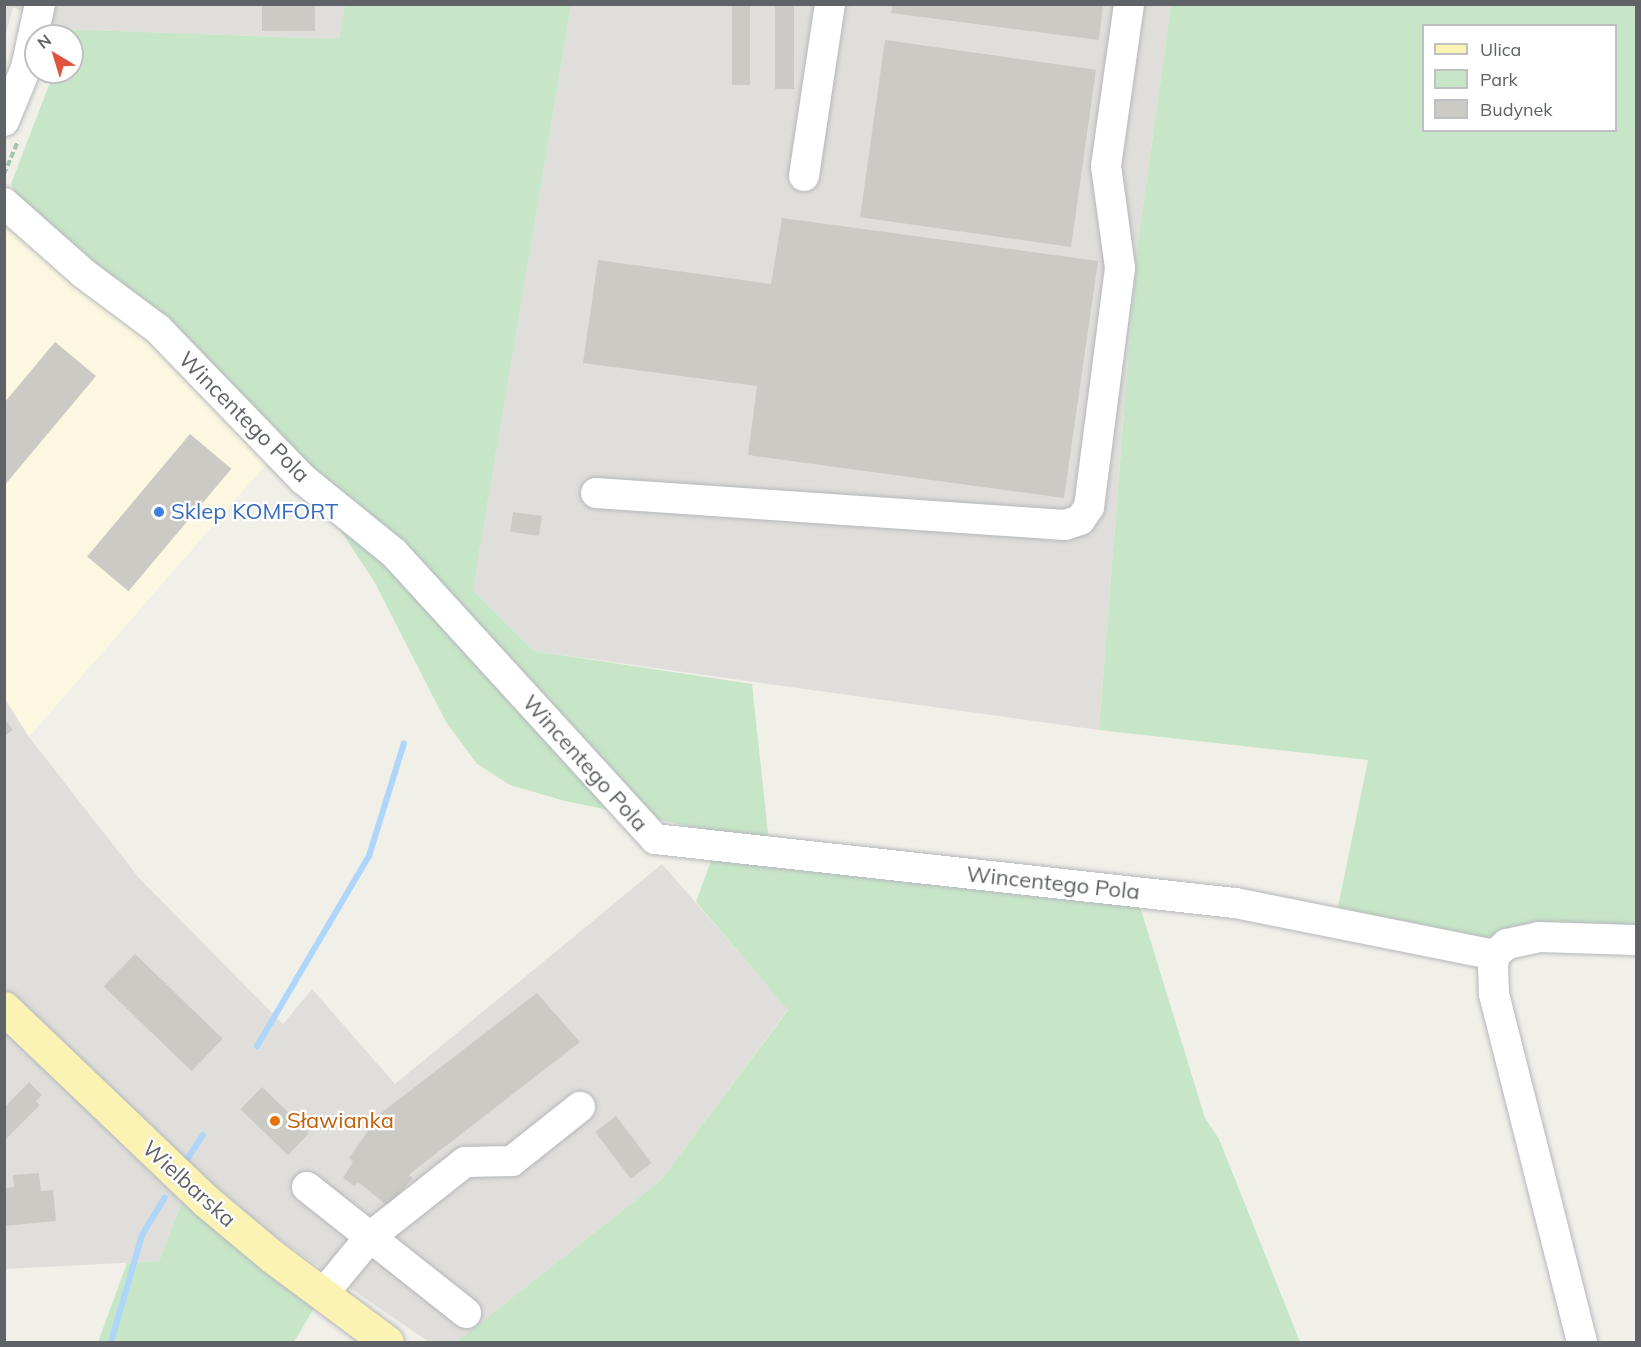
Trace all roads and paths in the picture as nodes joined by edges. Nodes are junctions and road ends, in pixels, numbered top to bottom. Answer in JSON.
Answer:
{"nodes":[{"id":1,"x":40,"y":4,"type":"edge"},
{"id":2,"x":830,"y":4,"type":"edge"},
{"id":3,"x":1129,"y":4,"type":"edge"},
{"id":4,"x":4,"y":121,"type":"edge"},
{"id":5,"x":804,"y":176,"type":"dead end"},
{"id":6,"x":4,"y":203,"type":"edge"},
{"id":7,"x":596,"y":494,"type":"dead end"},
{"id":8,"x":1636,"y":940,"type":"edge"},
{"id":9,"x":1495,"y":955,"type":"junction"},
{"id":10,"x":4,"y":1008,"type":"edge"},
{"id":11,"x":580,"y":1107,"type":"dead end"},
{"id":12,"x":307,"y":1187,"type":"dead end"},
{"id":13,"x":370,"y":1237,"type":"junction"},
{"id":14,"x":323,"y":1294,"type":"junction"},
{"id":15,"x":466,"y":1313,"type":"dead end"},
{"id":16,"x":387,"y":1342,"type":"edge"},
{"id":17,"x":1582,"y":1342,"type":"edge"}],
"edges":[{"from":1,"to":4,"type":"street"},
{"from":2,"to":5,"type":"street"},
{"from":3,"to":7,"type":"street"},
{"from":6,"to":9,"type":"street","name":"Wincentego Pola"},
{"from":8,"to":9,"type":"street"},
{"from":9,"to":17,"type":"street"},
{"from":10,"to":14,"type":"main road","name":"Wielbarska"},
{"from":11,"to":13,"type":"street"},
{"from":12,"to":13,"type":"street"},
{"from":13,"to":14,"type":"street"},
{"from":13,"to":15,"type":"street"},
{"from":14,"to":16,"type":"main road","name":"Wielbarska"}]}
